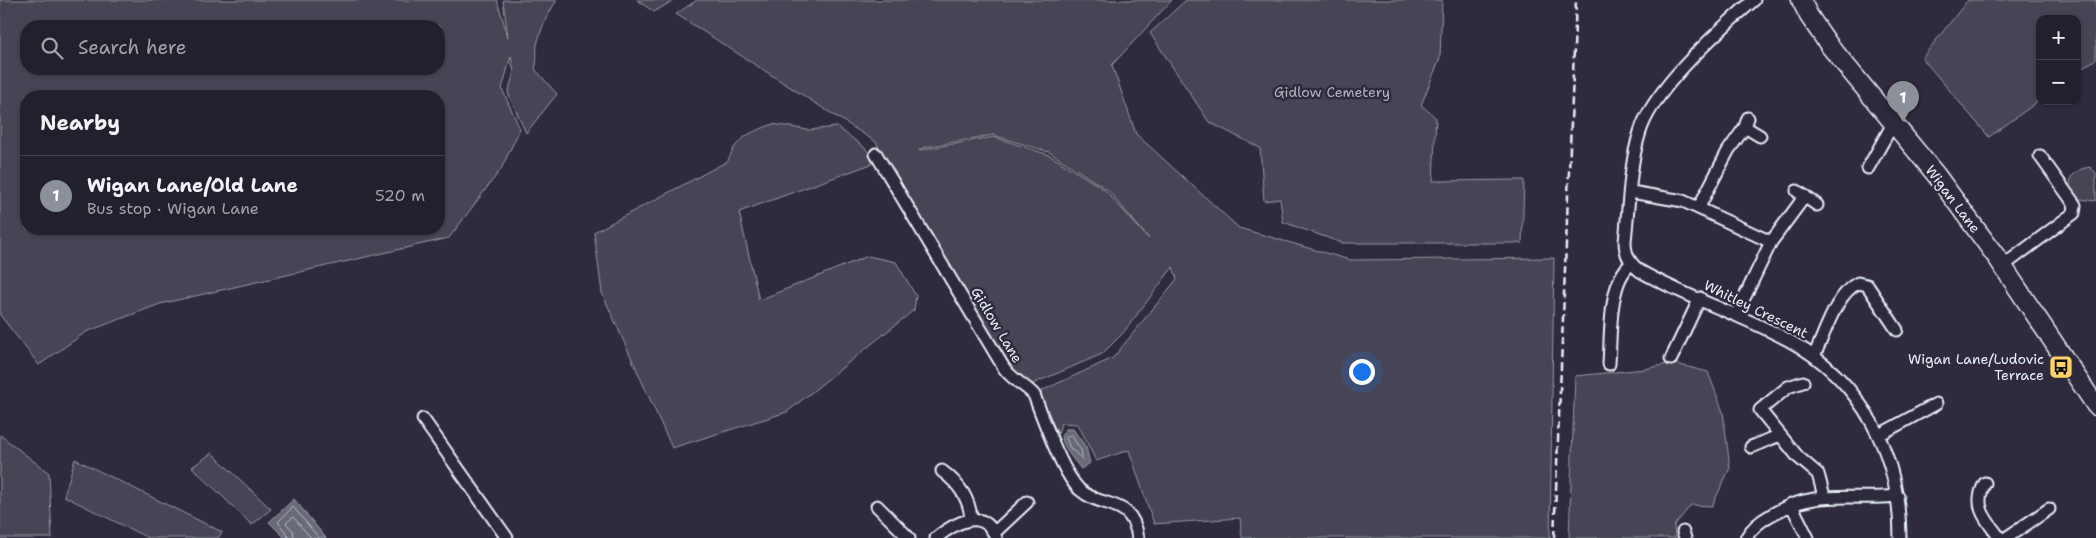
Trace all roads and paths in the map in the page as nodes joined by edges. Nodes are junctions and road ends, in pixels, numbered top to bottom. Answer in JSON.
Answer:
{"nodes":[{"id":1,"x":1754,"y":0,"type":"edge"},
{"id":2,"x":1801,"y":0,"type":"edge"},
{"id":3,"x":1894,"y":122,"type":"junction"},
{"id":4,"x":1760,"y":136,"type":"dead end"},
{"id":5,"x":876,"y":154,"type":"dead end"},
{"id":6,"x":2040,"y":156,"type":"dead end"},
{"id":7,"x":1868,"y":168,"type":"dead end"},
{"id":8,"x":1631,"y":192,"type":"junction"},
{"id":9,"x":1817,"y":205,"type":"dead end"},
{"id":10,"x":1699,"y":207,"type":"junction"},
{"id":11,"x":1771,"y":242,"type":"junction"},
{"id":12,"x":1631,"y":264,"type":"junction"},
{"id":13,"x":2003,"y":266,"type":"junction"},
{"id":14,"x":1700,"y":298,"type":"junction"},
{"id":15,"x":1736,"y":315,"type":"junction"},
{"id":16,"x":1896,"y":330,"type":"dead end"},
{"id":17,"x":1677,"y":356,"type":"dead end"},
{"id":18,"x":1814,"y":356,"type":"junction"},
{"id":19,"x":1609,"y":364,"type":"dead end"},
{"id":20,"x":1803,"y":382,"type":"dead end"},
{"id":21,"x":2094,"y":397,"type":"edge"},
{"id":22,"x":1929,"y":405,"type":"dead end"},
{"id":23,"x":423,"y":419,"type":"dead end"},
{"id":24,"x":1780,"y":435,"type":"junction"},
{"id":25,"x":1880,"y":435,"type":"junction"},
{"id":26,"x":1752,"y":447,"type":"dead end"},
{"id":27,"x":942,"y":470,"type":"dead end"},
{"id":28,"x":1985,"y":484,"type":"dead end"},
{"id":29,"x":1824,"y":496,"type":"junction"},
{"id":30,"x":1898,"y":496,"type":"junction"},
{"id":31,"x":1027,"y":502,"type":"dead end"},
{"id":32,"x":1791,"y":504,"type":"junction"},
{"id":33,"x":878,"y":506,"type":"dead end"},
{"id":34,"x":2049,"y":509,"type":"dead end"},
{"id":35,"x":971,"y":519,"type":"junction"},
{"id":36,"x":995,"y":536,"type":"edge"},
{"id":37,"x":1134,"y":537,"type":"edge"},
{"id":38,"x":507,"y":538,"type":"edge"},
{"id":39,"x":910,"y":538,"type":"edge"},
{"id":40,"x":936,"y":538,"type":"edge"},
{"id":41,"x":1746,"y":538,"type":"edge"},
{"id":42,"x":1808,"y":538,"type":"edge"},
{"id":43,"x":1900,"y":538,"type":"edge"},
{"id":44,"x":2000,"y":538,"type":"edge"},
{"id":45,"x":2006,"y":538,"type":"edge"}],
"edges":[{"from":1,"to":8,"type":"street"},
{"from":2,"to":3,"type":"highway","name":"Wigan Lane"},
{"from":3,"to":7,"type":"street"},
{"from":3,"to":13,"type":"highway","name":"Wigan Lane"},
{"from":4,"to":10,"type":"street"},
{"from":5,"to":37,"type":"street","name":"Gidlow Lane"},
{"from":6,"to":13,"type":"street"},
{"from":8,"to":10,"type":"street"},
{"from":8,"to":12,"type":"street"},
{"from":9,"to":11,"type":"street"},
{"from":10,"to":11,"type":"street"},
{"from":11,"to":15,"type":"street"},
{"from":12,"to":14,"type":"street","name":"Whitley Crescent"},
{"from":12,"to":19,"type":"street"},
{"from":13,"to":21,"type":"highway","name":"Wigan Lane"},
{"from":14,"to":15,"type":"street","name":"Whitley Crescent"},
{"from":14,"to":17,"type":"street"},
{"from":15,"to":18,"type":"street","name":"Whitley Crescent"},
{"from":16,"to":18,"type":"street"},
{"from":18,"to":25,"type":"street","name":"Whitley Crescent"},
{"from":20,"to":24,"type":"street"},
{"from":22,"to":25,"type":"street"},
{"from":23,"to":38,"type":"street"},
{"from":24,"to":26,"type":"street"},
{"from":24,"to":29,"type":"street"},
{"from":25,"to":30,"type":"street","name":"Whitley Crescent"},
{"from":27,"to":35,"type":"street"},
{"from":28,"to":44,"type":"street"},
{"from":29,"to":30,"type":"street"},
{"from":29,"to":32,"type":"street"},
{"from":30,"to":43,"type":"street","name":"Whitley Crescent"},
{"from":31,"to":36,"type":"street"},
{"from":32,"to":41,"type":"street"},
{"from":32,"to":42,"type":"street"},
{"from":33,"to":39,"type":"street"},
{"from":34,"to":45,"type":"street"},
{"from":35,"to":36,"type":"street"},
{"from":35,"to":40,"type":"street"}]}
